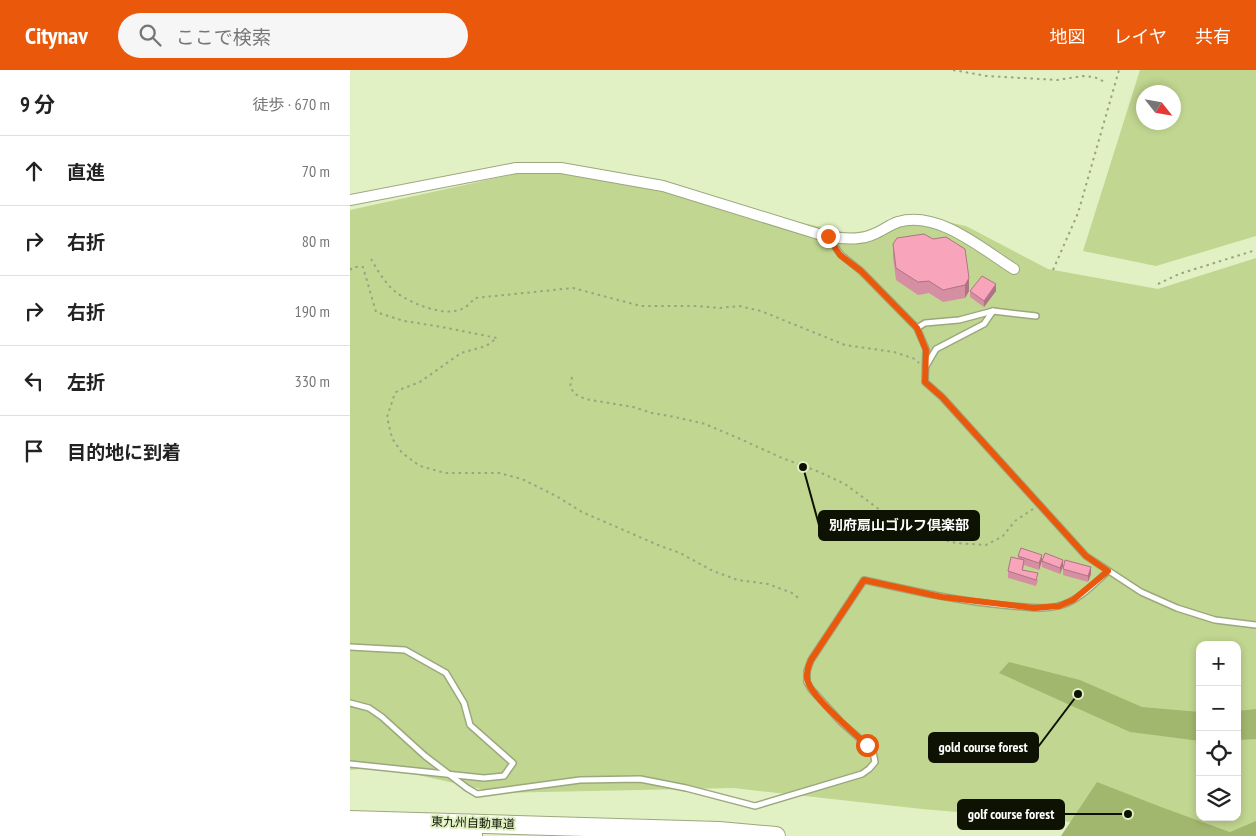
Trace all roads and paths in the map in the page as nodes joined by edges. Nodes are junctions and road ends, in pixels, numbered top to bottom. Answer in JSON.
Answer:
{"nodes":[{"id":1,"x":953,"y":70,"type":"edge"},
{"id":2,"x":1119,"y":70,"type":"edge"},
{"id":3,"x":1105,"y":82,"type":"dead end"},
{"id":4,"x":350,"y":200,"type":"edge"},
{"id":5,"x":828,"y":236,"type":"junction"},
{"id":6,"x":1256,"y":250,"type":"edge"},
{"id":7,"x":371,"y":259,"type":"dead end"},
{"id":8,"x":1014,"y":268,"type":"dead end"},
{"id":9,"x":350,"y":270,"type":"edge"},
{"id":10,"x":1053,"y":270,"type":"dead end"},
{"id":11,"x":1158,"y":284,"type":"dead end"},
{"id":12,"x":993,"y":311,"type":"junction"},
{"id":13,"x":1036,"y":316,"type":"dead end"},
{"id":14,"x":917,"y":328,"type":"junction"},
{"id":15,"x":925,"y":368,"type":"junction"},
{"id":16,"x":572,"y":377,"type":"dead end"},
{"id":17,"x":1040,"y":505,"type":"junction"},
{"id":18,"x":1108,"y":571,"type":"junction"},
{"id":19,"x":801,"y":600,"type":"dead end"},
{"id":20,"x":1256,"y":625,"type":"edge"},
{"id":21,"x":350,"y":647,"type":"edge"},
{"id":22,"x":350,"y":704,"type":"edge"},
{"id":23,"x":350,"y":764,"type":"edge"},
{"id":24,"x":449,"y":774,"type":"junction"},
{"id":25,"x":350,"y":820,"type":"edge"},
{"id":26,"x":350,"y":833,"type":"edge"},
{"id":27,"x":521,"y":836,"type":"edge"},
{"id":28,"x":776,"y":836,"type":"edge"}],
"edges":[{"from":1,"to":3,"type":"path"},
{"from":2,"to":10,"type":"path"},
{"from":4,"to":5,"type":"street"},
{"from":5,"to":8,"type":"street"},
{"from":5,"to":14,"type":"lane"},
{"from":6,"to":11,"type":"path"},
{"from":7,"to":15,"type":"path"},
{"from":9,"to":19,"type":"path"},
{"from":12,"to":13,"type":"lane"},
{"from":12,"to":14,"type":"lane"},
{"from":12,"to":15,"type":"lane"},
{"from":14,"to":15,"type":"lane"},
{"from":15,"to":17,"type":"lane"},
{"from":16,"to":17,"type":"path"},
{"from":17,"to":18,"type":"lane"},
{"from":18,"to":20,"type":"lane"},
{"from":18,"to":24,"type":"lane"},
{"from":21,"to":24,"type":"lane"},
{"from":22,"to":24,"type":"lane"},
{"from":23,"to":24,"type":"lane"},
{"from":25,"to":28,"type":"highway","name":"東九州自動車道"},
{"from":26,"to":27,"type":"highway","name":"東九州自動車道"}]}
